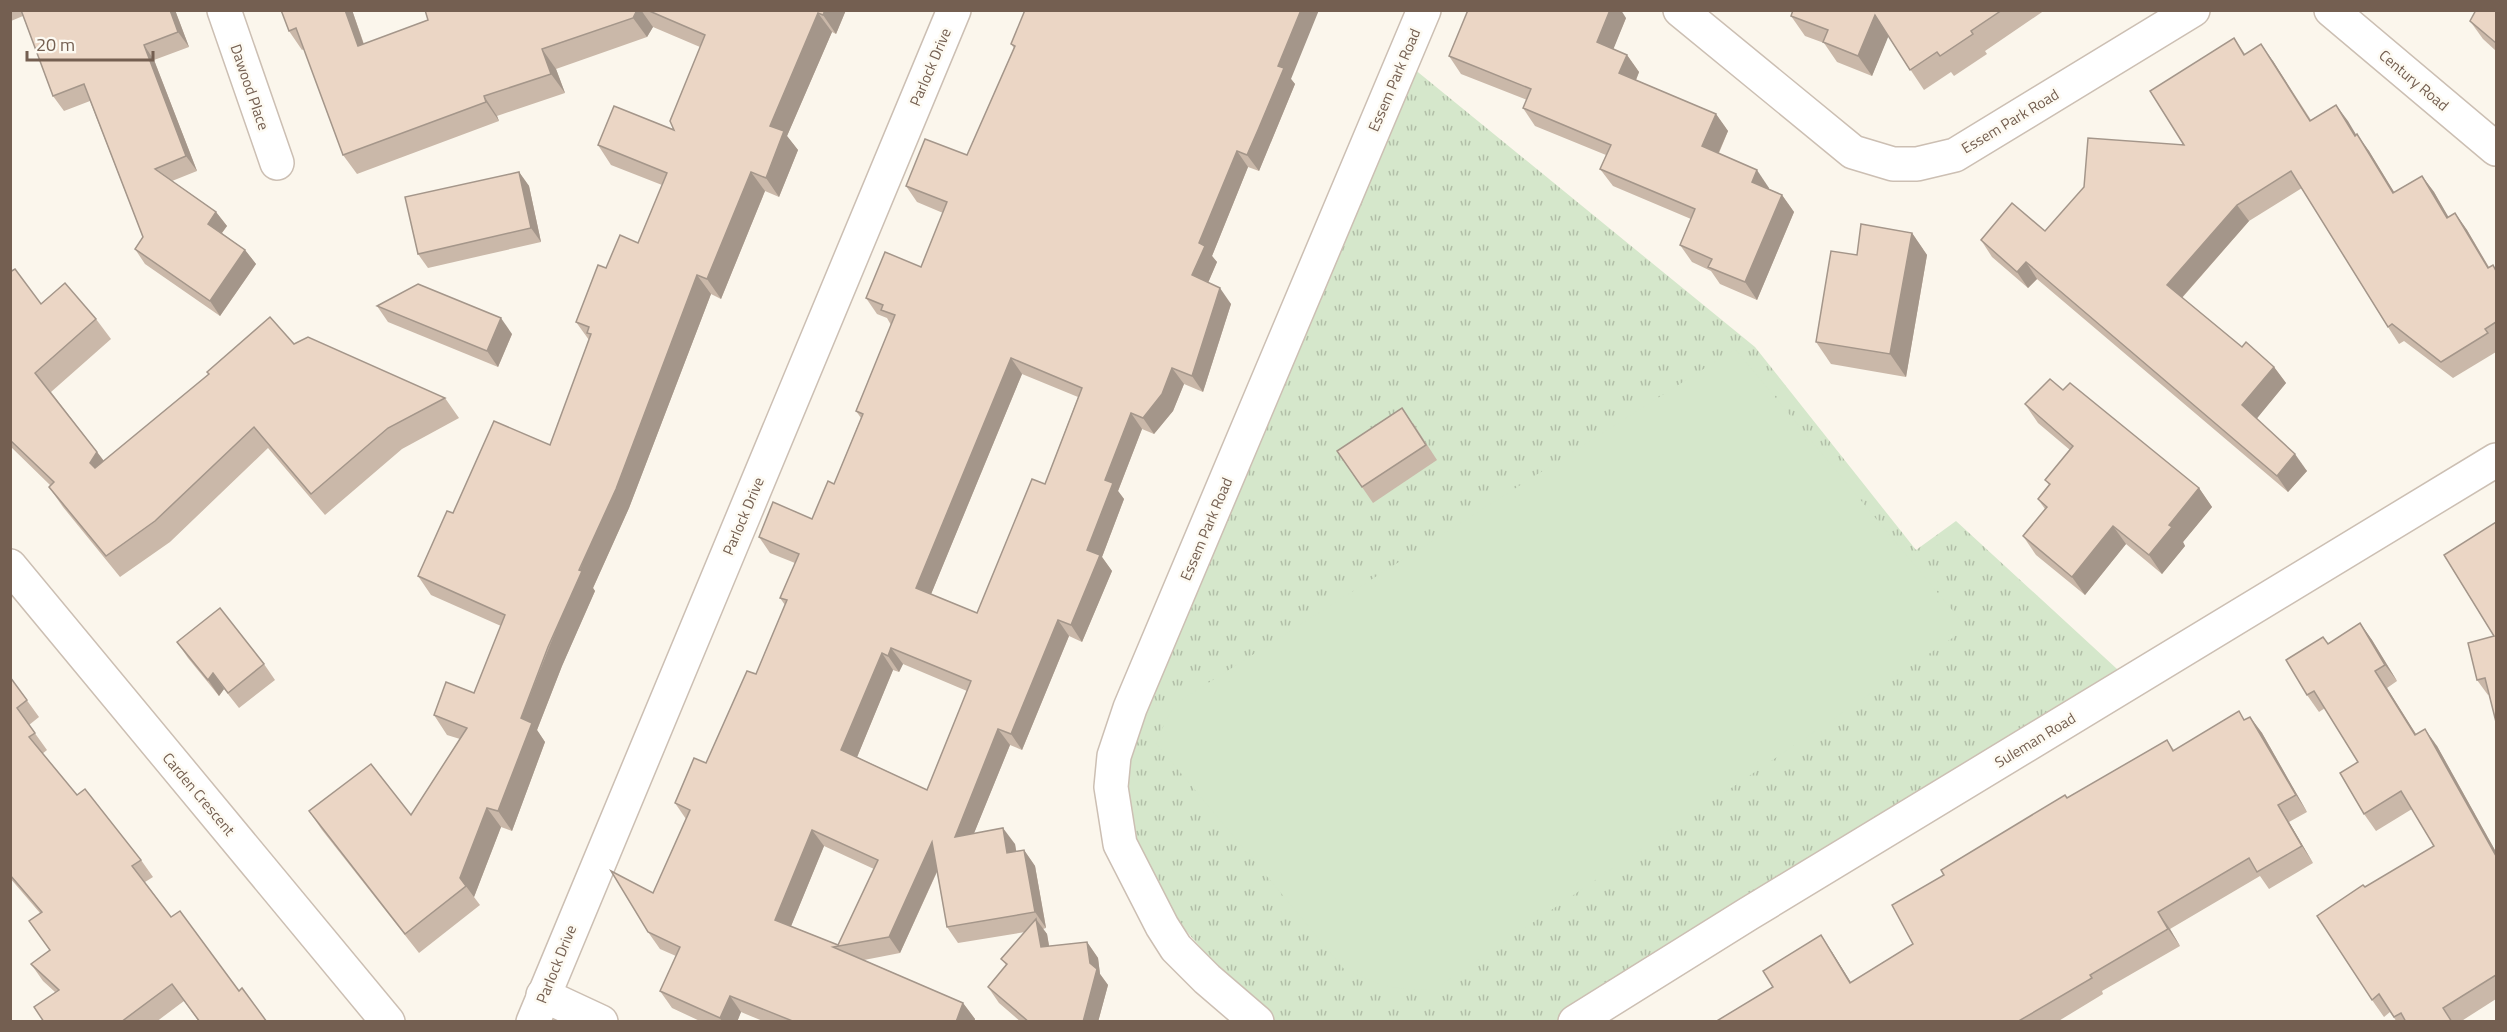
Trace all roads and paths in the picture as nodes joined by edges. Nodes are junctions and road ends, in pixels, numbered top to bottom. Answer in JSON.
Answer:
{"nodes":[{"id":1,"x":224,"y":10,"type":"edge"},
{"id":2,"x":954,"y":10,"type":"edge"},
{"id":3,"x":1424,"y":10,"type":"edge"},
{"id":4,"x":1680,"y":10,"type":"edge"},
{"id":5,"x":2193,"y":10,"type":"edge"},
{"id":6,"x":2331,"y":10,"type":"edge"},
{"id":7,"x":2496,"y":149,"type":"edge"},
{"id":8,"x":277,"y":163,"type":"dead end"},
{"id":9,"x":2496,"y":460,"type":"edge"},
{"id":10,"x":10,"y":566,"type":"edge"},
{"id":11,"x":538,"y":1008,"type":"edge"},
{"id":12,"x":388,"y":1022,"type":"edge"},
{"id":13,"x":601,"y":1022,"type":"edge"},
{"id":14,"x":1257,"y":1022,"type":"edge"},
{"id":15,"x":1575,"y":1022,"type":"edge"}],
"edges":[{"from":1,"to":8,"type":"street","name":"Dawood Place"},
{"from":2,"to":11,"type":"street","name":"Parlock Drive"},
{"from":3,"to":14,"type":"street","name":"Essem Park Road"},
{"from":4,"to":5,"type":"street","name":"Essem Park Road"},
{"from":6,"to":7,"type":"street","name":"Century Road"},
{"from":9,"to":15,"type":"street","name":"Suleman Road"},
{"from":10,"to":12,"type":"street","name":"Carden Crescent"},
{"from":11,"to":13,"type":"street"}]}
